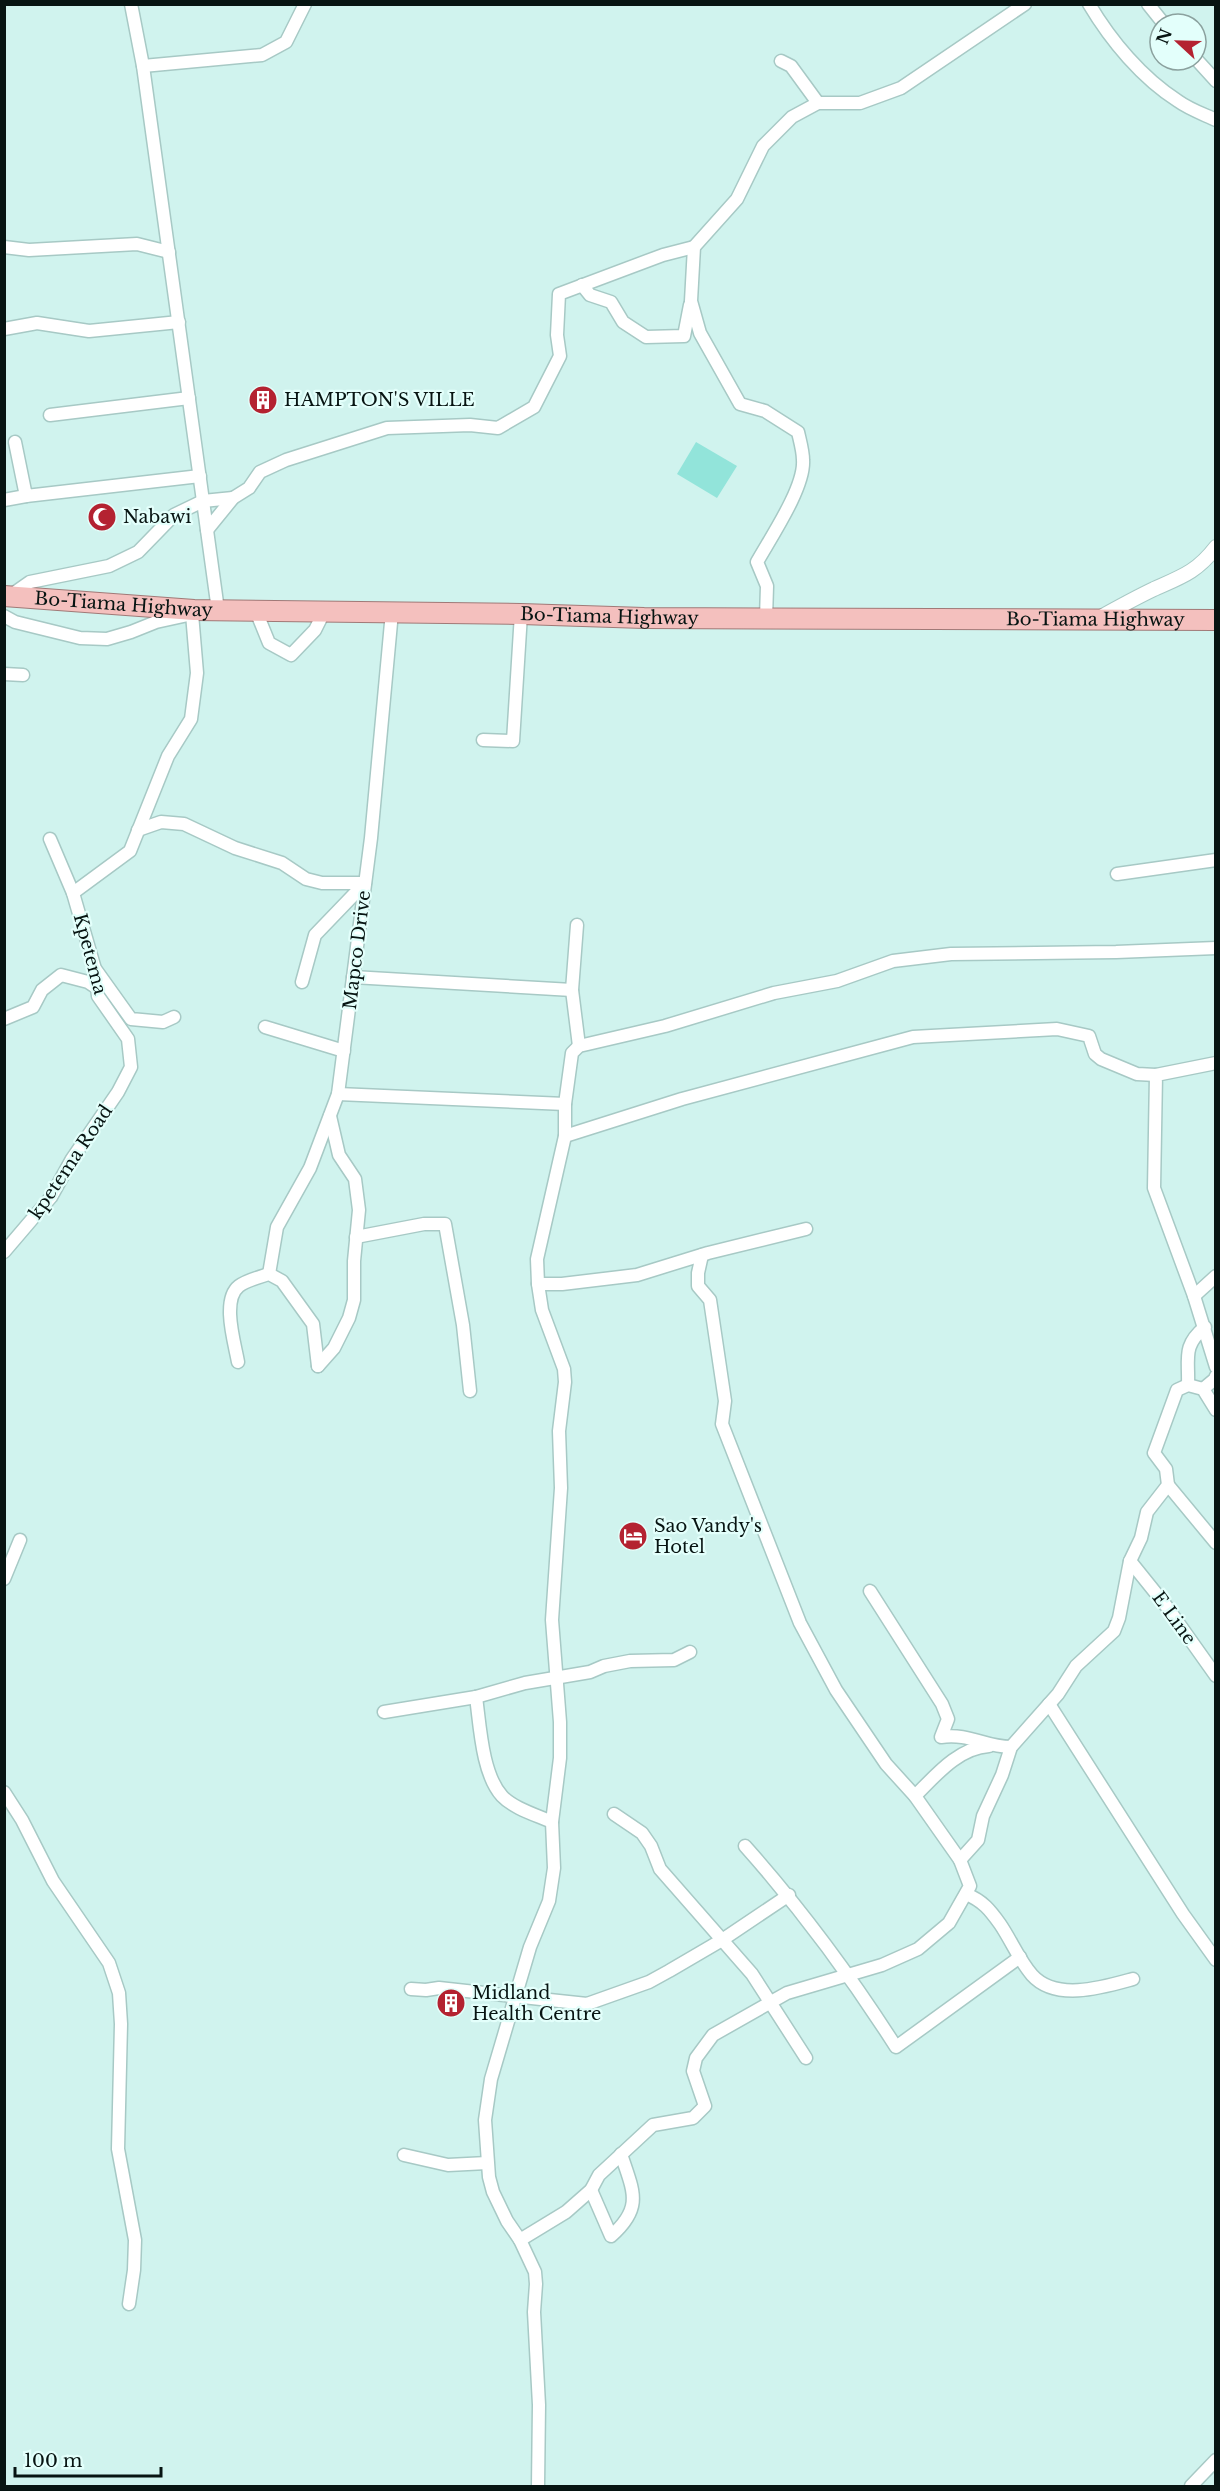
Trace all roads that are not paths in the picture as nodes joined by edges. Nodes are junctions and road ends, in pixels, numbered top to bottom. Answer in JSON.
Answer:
{"nodes":[{"id":1,"x":131,"y":4,"type":"edge"},
{"id":2,"x":305,"y":4,"type":"edge"},
{"id":3,"x":1025,"y":4,"type":"edge"},
{"id":4,"x":1089,"y":4,"type":"edge"},
{"id":5,"x":781,"y":61,"type":"dead end"},
{"id":6,"x":143,"y":66,"type":"junction"},
{"id":7,"x":818,"y":103,"type":"junction"},
{"id":8,"x":1215,"y":120,"type":"edge"},
{"id":9,"x":4,"y":247,"type":"edge"},
{"id":10,"x":694,"y":247,"type":"junction"},
{"id":11,"x":169,"y":252,"type":"junction"},
{"id":12,"x":582,"y":285,"type":"junction"},
{"id":13,"x":691,"y":301,"type":"junction"},
{"id":14,"x":178,"y":322,"type":"junction"},
{"id":15,"x":4,"y":329,"type":"edge"},
{"id":16,"x":189,"y":398,"type":"junction"},
{"id":17,"x":50,"y":415,"type":"dead end"},
{"id":18,"x":15,"y":442,"type":"dead end"},
{"id":19,"x":200,"y":476,"type":"junction"},
{"id":20,"x":26,"y":496,"type":"junction"},
{"id":21,"x":233,"y":498,"type":"junction"},
{"id":22,"x":4,"y":500,"type":"edge"},
{"id":23,"x":203,"y":501,"type":"junction"},
{"id":24,"x":207,"y":530,"type":"junction"},
{"id":25,"x":1215,"y":547,"type":"edge"},
{"id":26,"x":7,"y":596,"type":"edge"},
{"id":27,"x":218,"y":610,"type":"junction"},
{"id":28,"x":256,"y":611,"type":"junction"},
{"id":29,"x":193,"y":612,"type":"junction"},
{"id":30,"x":324,"y":612,"type":"junction"},
{"id":31,"x":392,"y":612,"type":"junction"},
{"id":32,"x":521,"y":614,"type":"junction"},
{"id":33,"x":4,"y":616,"type":"edge"},
{"id":34,"x":766,"y":618,"type":"junction"},
{"id":35,"x":1097,"y":619,"type":"junction"},
{"id":36,"x":1215,"y":620,"type":"edge"},
{"id":37,"x":4,"y":674,"type":"edge"},
{"id":38,"x":23,"y":675,"type":"dead end"},
{"id":39,"x":483,"y":740,"type":"dead end"},
{"id":40,"x":138,"y":830,"type":"junction"},
{"id":41,"x":50,"y":839,"type":"dead end"},
{"id":42,"x":1215,"y":860,"type":"edge"},
{"id":43,"x":1117,"y":874,"type":"dead end"},
{"id":44,"x":365,"y":883,"type":"junction"},
{"id":45,"x":73,"y":893,"type":"junction"},
{"id":46,"x":577,"y":925,"type":"dead end"},
{"id":47,"x":1215,"y":948,"type":"edge"},
{"id":48,"x":95,"y":969,"type":"junction"},
{"id":49,"x":353,"y":977,"type":"junction"},
{"id":50,"x":302,"y":982,"type":"dead end"},
{"id":51,"x":97,"y":988,"type":"junction"},
{"id":52,"x":572,"y":990,"type":"junction"},
{"id":53,"x":174,"y":1017,"type":"dead end"},
{"id":54,"x":4,"y":1019,"type":"edge"},
{"id":55,"x":265,"y":1027,"type":"dead end"},
{"id":56,"x":579,"y":1046,"type":"junction"},
{"id":57,"x":344,"y":1051,"type":"junction"},
{"id":58,"x":1215,"y":1063,"type":"edge"},
{"id":59,"x":131,"y":1067,"type":"joint"},
{"id":60,"x":1156,"y":1075,"type":"junction"},
{"id":61,"x":338,"y":1094,"type":"junction"},
{"id":62,"x":565,"y":1104,"type":"junction"},
{"id":63,"x":330,"y":1116,"type":"junction"},
{"id":64,"x":565,"y":1136,"type":"junction"},
{"id":65,"x":806,"y":1229,"type":"dead end"},
{"id":66,"x":356,"y":1237,"type":"junction"},
{"id":67,"x":4,"y":1252,"type":"edge"},
{"id":68,"x":702,"y":1255,"type":"junction"},
{"id":69,"x":269,"y":1274,"type":"junction"},
{"id":70,"x":1215,"y":1276,"type":"edge"},
{"id":71,"x":538,"y":1284,"type":"junction"},
{"id":72,"x":1194,"y":1296,"type":"junction"},
{"id":73,"x":1205,"y":1328,"type":"junction"},
{"id":74,"x":238,"y":1362,"type":"dead end"},
{"id":75,"x":1215,"y":1367,"type":"edge"},
{"id":76,"x":1215,"y":1376,"type":"edge"},
{"id":77,"x":1188,"y":1384,"type":"junction"},
{"id":78,"x":1203,"y":1389,"type":"junction"},
{"id":79,"x":470,"y":1391,"type":"dead end"},
{"id":80,"x":1215,"y":1410,"type":"edge"},
{"id":81,"x":1168,"y":1485,"type":"junction"},
{"id":82,"x":20,"y":1540,"type":"dead end"},
{"id":83,"x":1215,"y":1544,"type":"edge"},
{"id":84,"x":1130,"y":1561,"type":"junction"},
{"id":85,"x":4,"y":1579,"type":"edge"},
{"id":86,"x":870,"y":1591,"type":"dead end"},
{"id":87,"x":690,"y":1652,"type":"dead end"},
{"id":88,"x":1215,"y":1676,"type":"edge"},
{"id":89,"x":556,"y":1679,"type":"junction"},
{"id":90,"x":476,"y":1697,"type":"junction"},
{"id":91,"x":1049,"y":1704,"type":"junction"},
{"id":92,"x":384,"y":1712,"type":"dead end"},
{"id":93,"x":991,"y":1746,"type":"junction"},
{"id":94,"x":1011,"y":1747,"type":"junction"},
{"id":95,"x":4,"y":1792,"type":"edge"},
{"id":96,"x":915,"y":1796,"type":"junction"},
{"id":97,"x":614,"y":1814,"type":"dead end"},
{"id":98,"x":552,"y":1822,"type":"junction"},
{"id":99,"x":744,"y":1846,"type":"dead end"},
{"id":100,"x":960,"y":1860,"type":"junction"},
{"id":101,"x":966,"y":1894,"type":"junction"},
{"id":102,"x":789,"y":1895,"type":"junction"},
{"id":103,"x":722,"y":1940,"type":"junction"},
{"id":104,"x":1020,"y":1957,"type":"junction"},
{"id":105,"x":1215,"y":1960,"type":"edge"},
{"id":106,"x":849,"y":1974,"type":"junction"},
{"id":107,"x":1133,"y":1979,"type":"dead end"},
{"id":108,"x":411,"y":1989,"type":"dead end"},
{"id":109,"x":516,"y":1997,"type":"junction"},
{"id":110,"x":771,"y":2002,"type":"junction"},
{"id":111,"x":806,"y":2058,"type":"dead end"},
{"id":112,"x":621,"y":2154,"type":"junction"},
{"id":113,"x":404,"y":2155,"type":"dead end"},
{"id":114,"x":488,"y":2163,"type":"junction"},
{"id":115,"x":591,"y":2190,"type":"junction"},
{"id":116,"x":520,"y":2240,"type":"junction"},
{"id":117,"x":129,"y":2304,"type":"dead end"},
{"id":118,"x":1215,"y":2460,"type":"edge"},
{"id":119,"x":538,"y":2487,"type":"edge"},
{"id":120,"x":1191,"y":2487,"type":"edge"}],
"edges":[{"from":1,"to":6,"type":"street"},
{"from":2,"to":6,"type":"street"},
{"from":3,"to":7,"type":"street"},
{"from":4,"to":8,"type":"street"},
{"from":5,"to":7,"type":"street"},
{"from":6,"to":11,"type":"street"},
{"from":7,"to":10,"type":"street"},
{"from":9,"to":11,"type":"street"},
{"from":10,"to":12,"type":"street"},
{"from":10,"to":13,"type":"street"},
{"from":11,"to":14,"type":"street"},
{"from":12,"to":13,"type":"street"},
{"from":12,"to":21,"type":"street"},
{"from":13,"to":34,"type":"street"},
{"from":14,"to":15,"type":"street"},
{"from":14,"to":16,"type":"street"},
{"from":16,"to":17,"type":"street"},
{"from":16,"to":19,"type":"street"},
{"from":18,"to":20,"type":"street"},
{"from":19,"to":20,"type":"street"},
{"from":19,"to":23,"type":"street"},
{"from":20,"to":22,"type":"street"},
{"from":21,"to":23,"type":"street"},
{"from":21,"to":24,"type":"street"},
{"from":23,"to":24,"type":"street"},
{"from":23,"to":26,"type":"street"},
{"from":24,"to":27,"type":"street"},
{"from":25,"to":35,"type":"street"},
{"from":26,"to":29,"type":"highway","name":"Bo-Tiama Highway"},
{"from":27,"to":28,"type":"highway","name":"Bo-Tiama Highway"},
{"from":27,"to":29,"type":"highway","name":"Bo-Tiama Highway"},
{"from":28,"to":30,"type":"highway","name":"Bo-Tiama Highway"},
{"from":28,"to":30,"type":"street"},
{"from":29,"to":33,"type":"street"},
{"from":29,"to":40,"type":"street"},
{"from":30,"to":31,"type":"highway","name":"Bo-Tiama Highway"},
{"from":31,"to":32,"type":"highway","name":"Bo-Tiama Highway"},
{"from":31,"to":44,"type":"street","name":"Mapco Drive"},
{"from":32,"to":34,"type":"highway","name":"Bo-Tiama Highway"},
{"from":32,"to":39,"type":"street"},
{"from":34,"to":35,"type":"highway","name":"Bo-Tiama Highway"},
{"from":35,"to":36,"type":"highway","name":"Bo-Tiama Highway"},
{"from":37,"to":38,"type":"street"},
{"from":40,"to":44,"type":"street"},
{"from":40,"to":45,"type":"street"},
{"from":41,"to":45,"type":"street","name":"Kpetema"},
{"from":42,"to":43,"type":"street"},
{"from":44,"to":49,"type":"street","name":"Mapco Drive"},
{"from":44,"to":50,"type":"street"},
{"from":45,"to":48,"type":"street","name":"Kpetema"},
{"from":46,"to":52,"type":"street"},
{"from":47,"to":56,"type":"street"},
{"from":48,"to":51,"type":"street","name":"Kpetema"},
{"from":48,"to":53,"type":"street"},
{"from":49,"to":52,"type":"street"},
{"from":49,"to":57,"type":"street","name":"Mapco Drive"},
{"from":51,"to":54,"type":"street"},
{"from":51,"to":59,"type":"street","name":"Kpetema"},
{"from":52,"to":56,"type":"street"},
{"from":55,"to":57,"type":"street"},
{"from":56,"to":62,"type":"street"},
{"from":57,"to":61,"type":"street","name":"Mapco Drive"},
{"from":58,"to":60,"type":"street"},
{"from":59,"to":67,"type":"street","name":"kpetema Road"},
{"from":60,"to":64,"type":"street"},
{"from":60,"to":72,"type":"street"},
{"from":61,"to":62,"type":"street"},
{"from":61,"to":63,"type":"street","name":"Mapco Drive"},
{"from":62,"to":64,"type":"street"},
{"from":63,"to":66,"type":"street"},
{"from":63,"to":69,"type":"street","name":"Mapco Drive"},
{"from":64,"to":71,"type":"street"},
{"from":65,"to":68,"type":"street"},
{"from":66,"to":69,"type":"street"},
{"from":66,"to":79,"type":"street"},
{"from":68,"to":71,"type":"street"},
{"from":68,"to":96,"type":"street"},
{"from":69,"to":74,"type":"street"},
{"from":70,"to":72,"type":"street"},
{"from":71,"to":89,"type":"street"},
{"from":72,"to":73,"type":"street"},
{"from":73,"to":75,"type":"street"},
{"from":73,"to":77,"type":"street"},
{"from":76,"to":78,"type":"street"},
{"from":77,"to":78,"type":"street"},
{"from":77,"to":81,"type":"street"},
{"from":78,"to":80,"type":"street"},
{"from":81,"to":83,"type":"street"},
{"from":81,"to":84,"type":"street"},
{"from":82,"to":85,"type":"street"},
{"from":84,"to":88,"type":"street","name":"E Line"},
{"from":84,"to":91,"type":"street"},
{"from":86,"to":93,"type":"street"},
{"from":87,"to":89,"type":"street"},
{"from":89,"to":90,"type":"street"},
{"from":89,"to":98,"type":"street"},
{"from":90,"to":92,"type":"street"},
{"from":90,"to":98,"type":"street"},
{"from":91,"to":94,"type":"street"},
{"from":91,"to":105,"type":"street"},
{"from":93,"to":94,"type":"street"},
{"from":93,"to":96,"type":"street"},
{"from":94,"to":100,"type":"street"},
{"from":95,"to":117,"type":"street"},
{"from":96,"to":100,"type":"street"},
{"from":97,"to":103,"type":"street"},
{"from":98,"to":109,"type":"street"},
{"from":99,"to":102,"type":"street"},
{"from":100,"to":101,"type":"street"},
{"from":101,"to":104,"type":"street"},
{"from":101,"to":106,"type":"street"},
{"from":102,"to":103,"type":"street"},
{"from":102,"to":106,"type":"street"},
{"from":103,"to":109,"type":"street"},
{"from":103,"to":110,"type":"street"},
{"from":104,"to":106,"type":"street"},
{"from":104,"to":107,"type":"street"},
{"from":106,"to":110,"type":"street"},
{"from":108,"to":109,"type":"street"},
{"from":109,"to":114,"type":"street"},
{"from":110,"to":111,"type":"street"},
{"from":110,"to":112,"type":"street"},
{"from":112,"to":115,"type":"street"},
{"from":112,"to":115,"type":"street"},
{"from":113,"to":114,"type":"street"},
{"from":114,"to":116,"type":"street"},
{"from":115,"to":116,"type":"street"},
{"from":116,"to":119,"type":"street"},
{"from":118,"to":120,"type":"street"}]}
